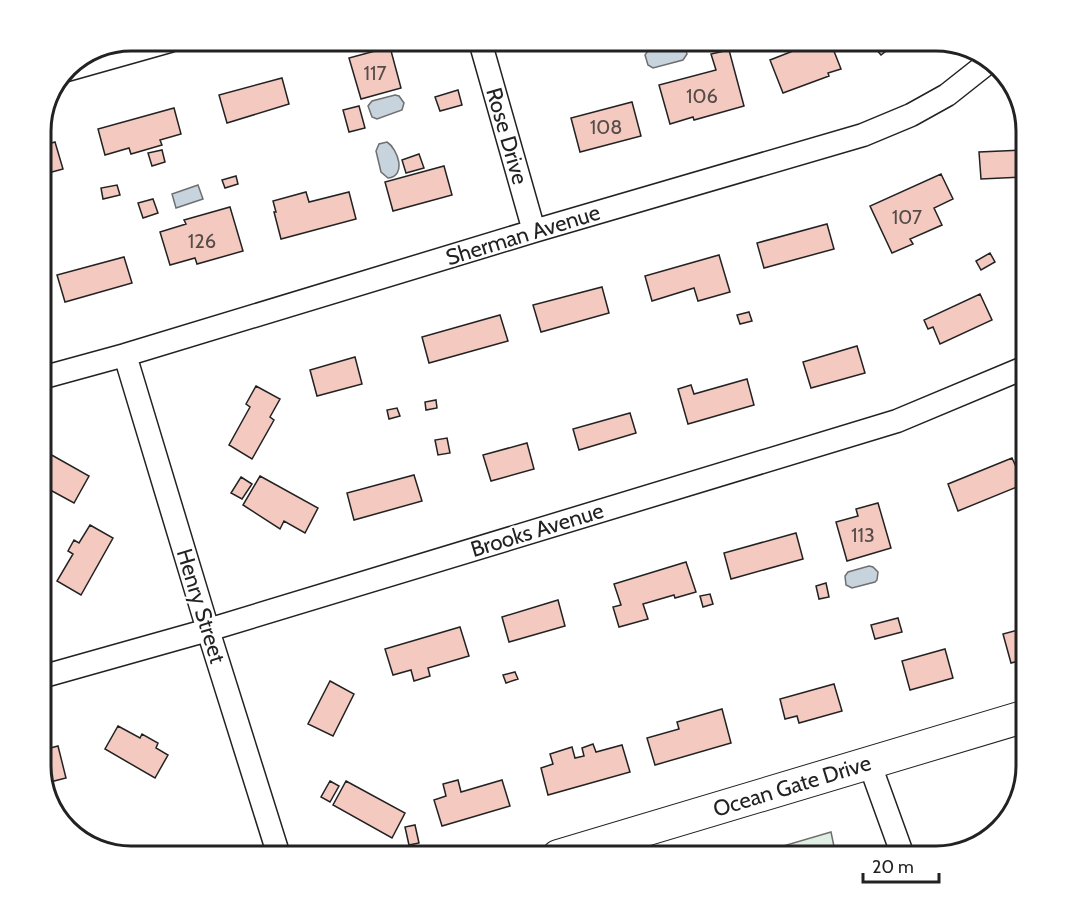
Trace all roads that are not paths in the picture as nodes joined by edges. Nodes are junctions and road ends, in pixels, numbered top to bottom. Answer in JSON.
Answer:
{"nodes":[{"id":1,"x":133,"y":51,"type":"edge"},
{"id":2,"x":483,"y":51,"type":"edge"},
{"id":3,"x":85,"y":65,"type":"edge"},
{"id":4,"x":983,"y":67,"type":"edge"},
{"id":5,"x":534,"y":231,"type":"junction"},
{"id":6,"x":125,"y":356,"type":"junction"},
{"id":7,"x":1016,"y":371,"type":"edge"},
{"id":8,"x":51,"y":375,"type":"edge"},
{"id":9,"x":208,"y":630,"type":"junction"},
{"id":10,"x":51,"y":674,"type":"edge"},
{"id":11,"x":1016,"y":719,"type":"edge"},
{"id":12,"x":869,"y":762,"type":"junction"},
{"id":13,"x":276,"y":846,"type":"edge"},
{"id":14,"x":591,"y":846,"type":"edge"},
{"id":15,"x":899,"y":846,"type":"edge"}],
"edges":[{"from":1,"to":3,"type":"street"},
{"from":2,"to":5,"type":"street","name":"Rose Drive"},
{"from":4,"to":5,"type":"street","name":"Sherman Avenue"},
{"from":5,"to":6,"type":"street","name":"Sherman Avenue"},
{"from":6,"to":8,"type":"street","name":"Sherman Avenue"},
{"from":6,"to":9,"type":"street","name":"Henry Street"},
{"from":7,"to":9,"type":"street","name":"Brooks Avenue"},
{"from":9,"to":10,"type":"street","name":"Brooks Avenue"},
{"from":9,"to":13,"type":"street","name":"Henry Street"},
{"from":11,"to":12,"type":"main road","name":"Ocean Gate Drive"},
{"from":12,"to":14,"type":"main road","name":"Ocean Gate Drive"},
{"from":12,"to":15,"type":"street"}]}
